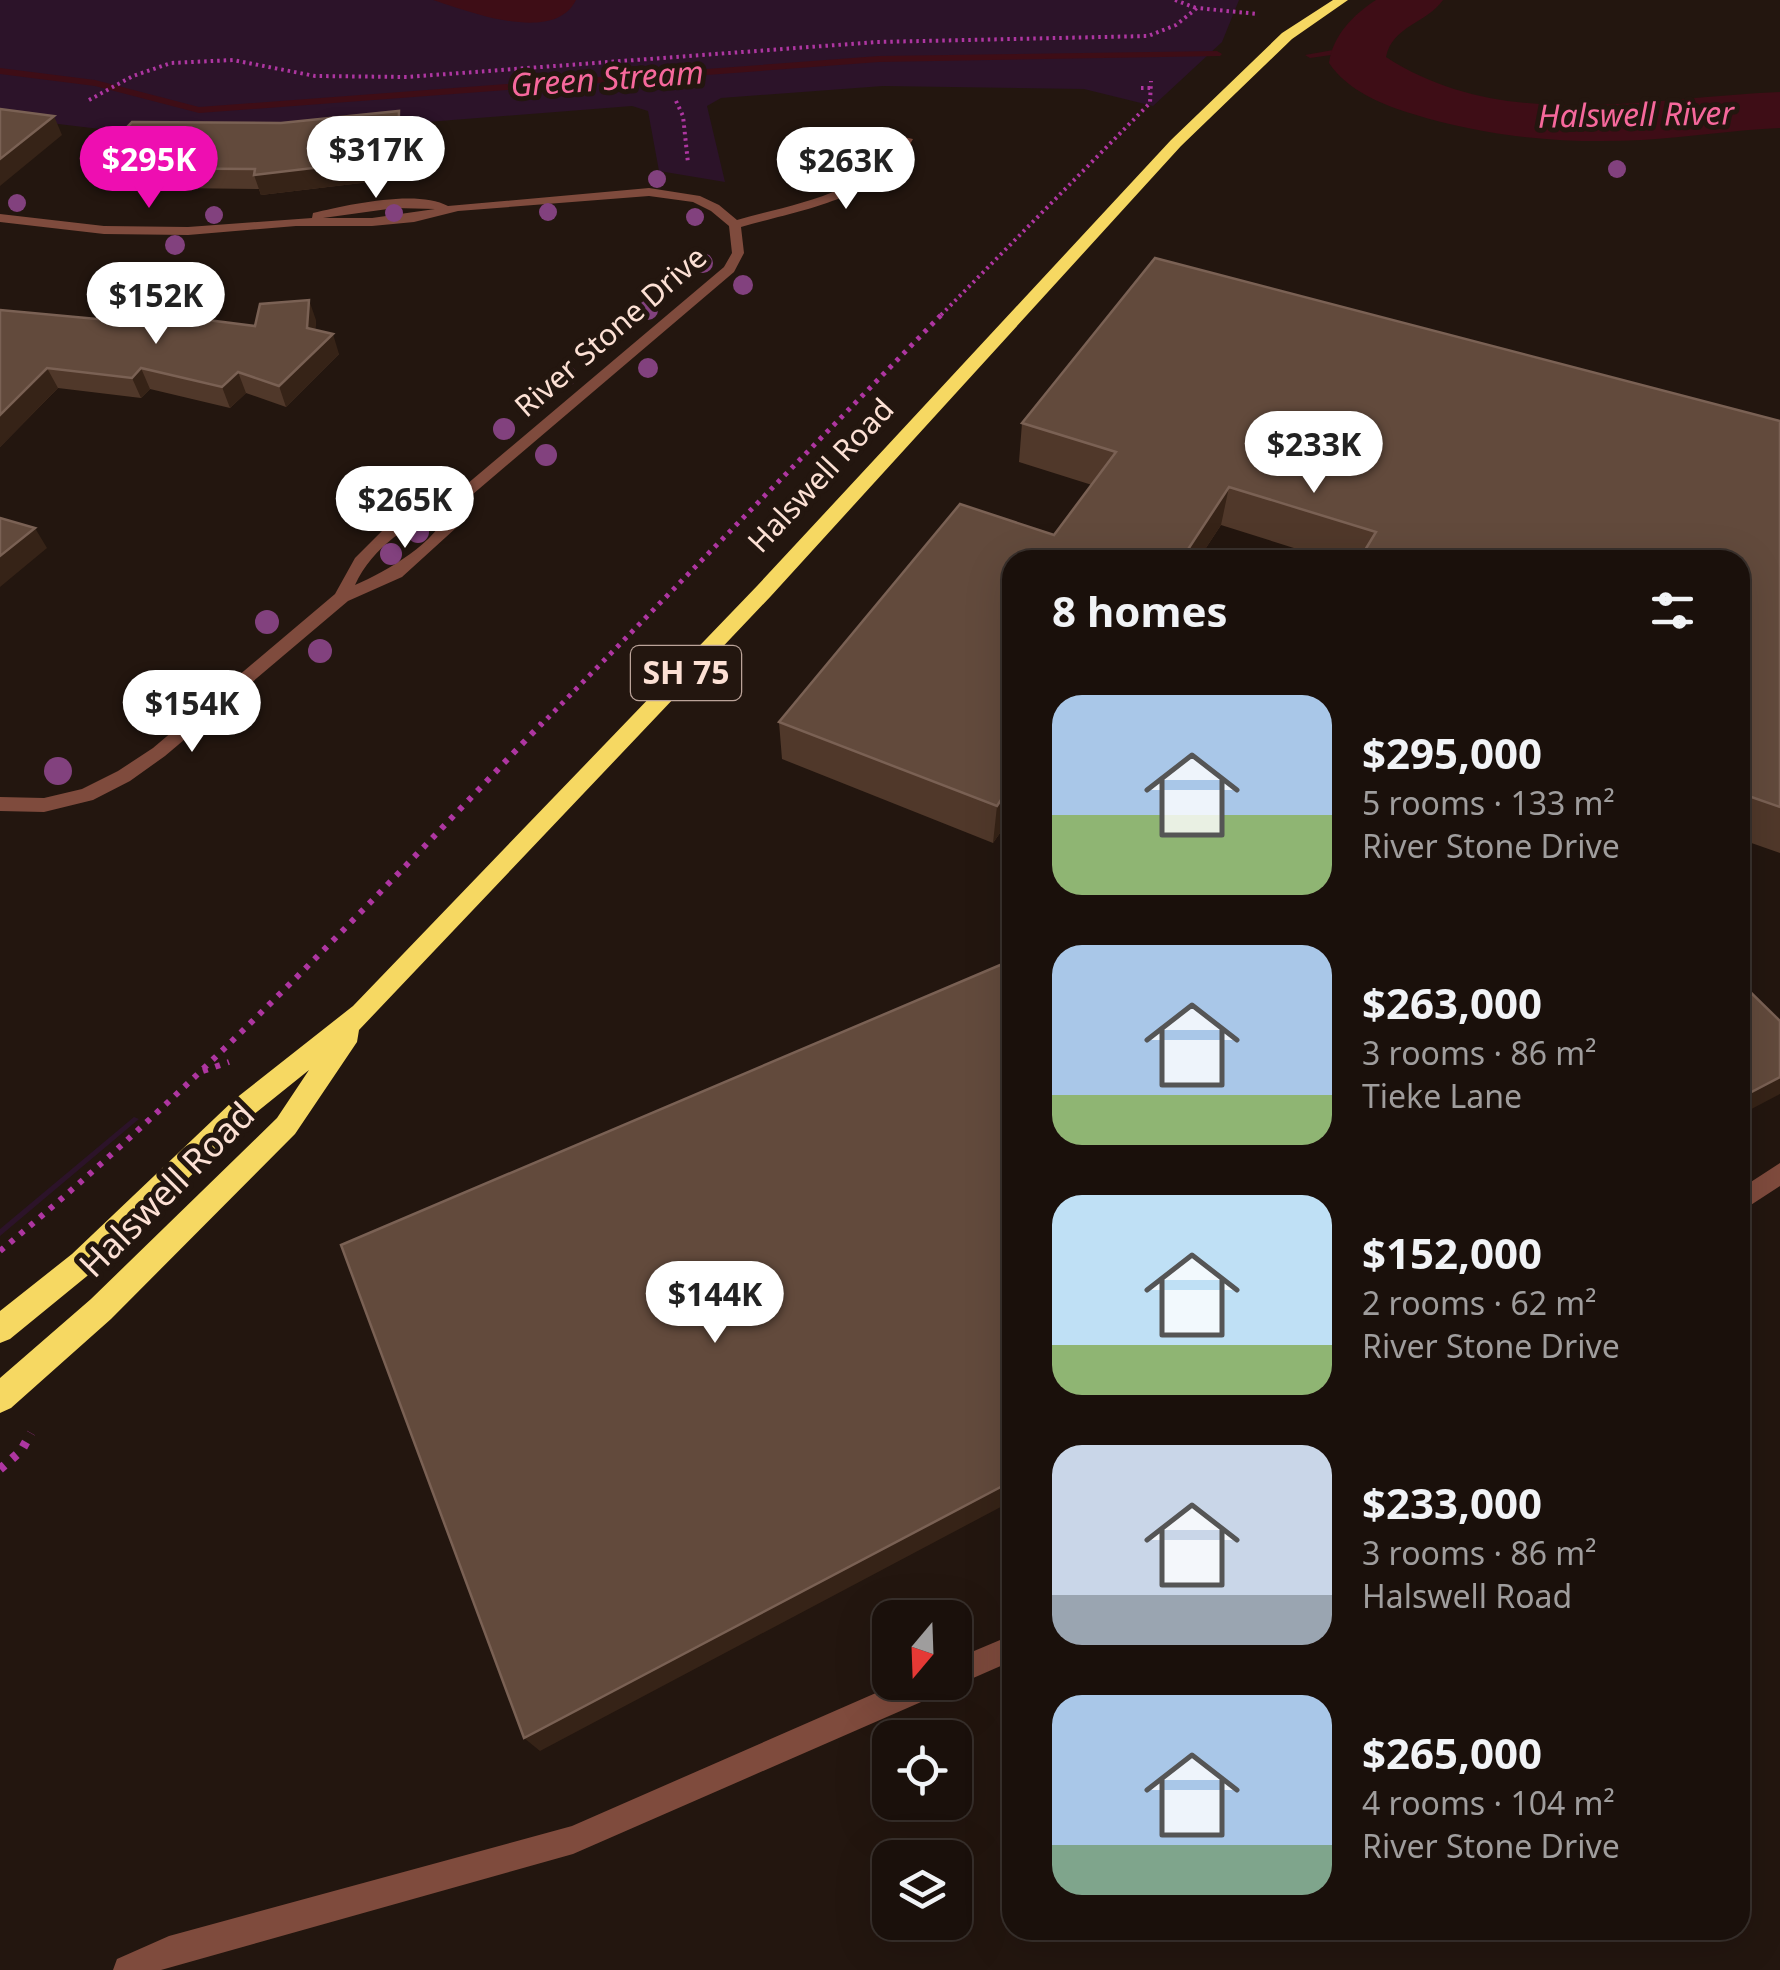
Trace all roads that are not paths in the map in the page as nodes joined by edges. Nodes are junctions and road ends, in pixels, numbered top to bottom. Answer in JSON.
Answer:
{"nodes":[{"id":1,"x":1342,"y":0,"type":"edge"},
{"id":2,"x":908,"y":140,"type":"dead end"},
{"id":3,"x":4,"y":222,"type":"edge"},
{"id":4,"x":735,"y":225,"type":"junction"},
{"id":5,"x":459,"y":498,"type":"junction"},
{"id":6,"x":342,"y":597,"type":"junction"},
{"id":7,"x":0,"y":804,"type":"edge"},
{"id":8,"x":362,"y":1013,"type":"junction"},
{"id":9,"x":1780,"y":1173,"type":"edge"},
{"id":10,"x":1750,"y":1195,"type":"edge"},
{"id":11,"x":0,"y":1328,"type":"edge"},
{"id":12,"x":0,"y":1398,"type":"edge"},
{"id":13,"x":1002,"y":1653,"type":"edge"},
{"id":14,"x":972,"y":1666,"type":"edge"},
{"id":15,"x":893,"y":1700,"type":"edge"},
{"id":16,"x":128,"y":1970,"type":"edge"}],
"edges":[{"from":1,"to":8,"type":"main road","name":"Halswell Road","number":"SH 75"},
{"from":2,"to":4,"type":"street"},
{"from":3,"to":4,"type":"street","name":"River Stone Drive"},
{"from":4,"to":5,"type":"street","name":"River Stone Drive"},
{"from":5,"to":6,"type":"street","name":"River Stone Drive"},
{"from":5,"to":6,"type":"street","name":"River Stone Drive"},
{"from":6,"to":7,"type":"street","name":"River Stone Drive"},
{"from":8,"to":11,"type":"main road","name":"Halswell Road","number":"SH 75"},
{"from":8,"to":12,"type":"main road","name":"Halswell Road","number":"SH 75"},
{"from":9,"to":10,"type":"street"},
{"from":13,"to":14,"type":"street"},
{"from":15,"to":16,"type":"street"}]}
